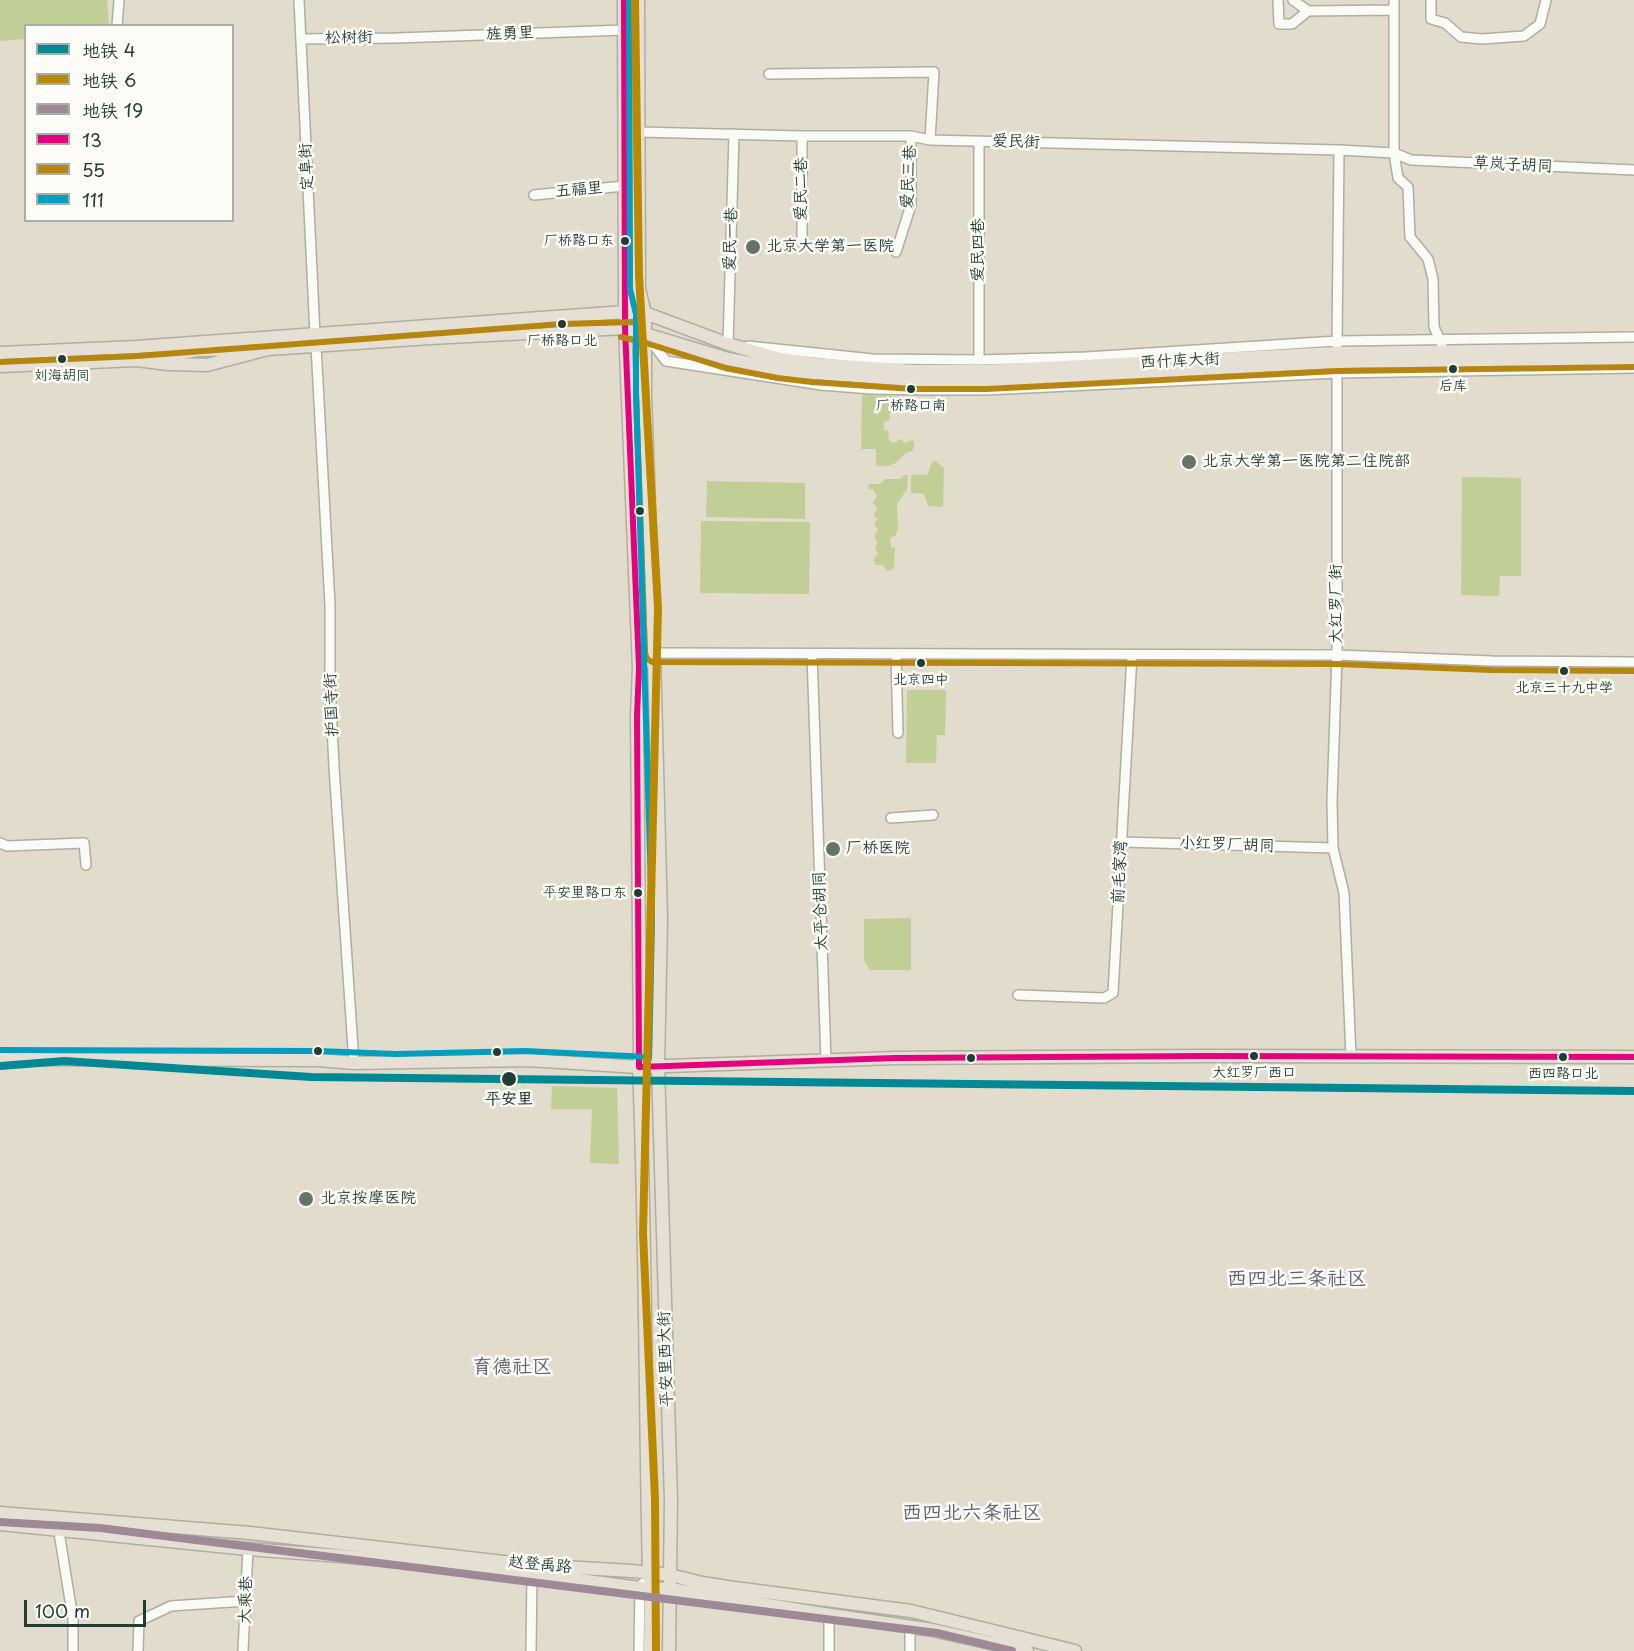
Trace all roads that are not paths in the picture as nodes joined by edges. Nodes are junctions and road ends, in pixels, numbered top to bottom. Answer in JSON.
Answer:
{"nodes":[{"id":1,"x":119,"y":0,"type":"edge"},
{"id":2,"x":298,"y":0,"type":"edge"},
{"id":3,"x":624,"y":0,"type":"edge"},
{"id":4,"x":638,"y":0,"type":"edge"},
{"id":5,"x":1278,"y":0,"type":"edge"},
{"id":6,"x":1293,"y":0,"type":"edge"},
{"id":7,"x":1431,"y":0,"type":"edge"},
{"id":8,"x":1546,"y":0,"type":"edge"},
{"id":9,"x":1394,"y":5,"type":"edge"},
{"id":10,"x":1308,"y":11,"type":"junction"},
{"id":11,"x":117,"y":24,"type":"edge"},
{"id":12,"x":624,"y":30,"type":"junction"},
{"id":13,"x":397,"y":38,"type":"joint"},
{"id":14,"x":301,"y":39,"type":"junction"},
{"id":15,"x":769,"y":74,"type":"dead end"},
{"id":16,"x":638,"y":132,"type":"junction"},
{"id":17,"x":734,"y":134,"type":"junction"},
{"id":18,"x":802,"y":136,"type":"junction"},
{"id":19,"x":911,"y":136,"type":"junction"},
{"id":20,"x":930,"y":140,"type":"junction"},
{"id":21,"x":979,"y":141,"type":"junction"},
{"id":22,"x":1339,"y":150,"type":"junction"},
{"id":23,"x":1394,"y":153,"type":"junction"},
{"id":24,"x":1634,"y":170,"type":"edge"},
{"id":25,"x":624,"y":186,"type":"junction"},
{"id":26,"x":534,"y":195,"type":"dead end"},
{"id":27,"x":802,"y":242,"type":"dead end"},
{"id":28,"x":896,"y":252,"type":"dead end"},
{"id":29,"x":625,"y":312,"type":"junction"},
{"id":30,"x":645,"y":313,"type":"junction"},
{"id":31,"x":625,"y":328,"type":"junction"},
{"id":32,"x":645,"y":333,"type":"junction"},
{"id":33,"x":1634,"y":337,"type":"edge"},
{"id":34,"x":350,"y":338,"type":"junction"},
{"id":35,"x":316,"y":340,"type":"junction"},
{"id":36,"x":267,"y":343,"type":"junction"},
{"id":37,"x":728,"y":344,"type":"junction"},
{"id":38,"x":1443,"y":346,"type":"junction"},
{"id":39,"x":1634,"y":349,"type":"edge"},
{"id":40,"x":0,"y":353,"type":"edge"},
{"id":41,"x":1337,"y":358,"type":"junction"},
{"id":42,"x":1634,"y":358,"type":"edge"},
{"id":43,"x":979,"y":360,"type":"junction"},
{"id":44,"x":0,"y":366,"type":"edge"},
{"id":45,"x":1634,"y":368,"type":"edge"},
{"id":46,"x":654,"y":653,"type":"junction"},
{"id":47,"x":812,"y":654,"type":"junction"},
{"id":48,"x":896,"y":654,"type":"junction"},
{"id":49,"x":1132,"y":655,"type":"junction"},
{"id":50,"x":1337,"y":655,"type":"junction"},
{"id":51,"x":1634,"y":662,"type":"edge"},
{"id":52,"x":639,"y":668,"type":"junction"},
{"id":53,"x":898,"y":733,"type":"dead end"},
{"id":54,"x":933,"y":815,"type":"dead end"},
{"id":55,"x":891,"y":818,"type":"dead end"},
{"id":56,"x":1122,"y":842,"type":"junction"},
{"id":57,"x":0,"y":843,"type":"edge"},
{"id":58,"x":1333,"y":848,"type":"junction"},
{"id":59,"x":86,"y":865,"type":"dead end"},
{"id":60,"x":1018,"y":995,"type":"dead end"},
{"id":61,"x":1351,"y":1056,"type":"junction"},
{"id":62,"x":1634,"y":1057,"type":"edge"},
{"id":63,"x":0,"y":1059,"type":"edge"},
{"id":64,"x":826,"y":1060,"type":"junction"},
{"id":65,"x":354,"y":1063,"type":"junction"},
{"id":66,"x":658,"y":1066,"type":"junction"},
{"id":67,"x":639,"y":1067,"type":"junction"},
{"id":68,"x":0,"y":1512,"type":"edge"},
{"id":69,"x":0,"y":1524,"type":"edge"},
{"id":70,"x":58,"y":1524,"type":"junction"},
{"id":71,"x":248,"y":1549,"type":"junction"},
{"id":72,"x":532,"y":1574,"type":"junction"},
{"id":73,"x":649,"y":1574,"type":"junction"},
{"id":74,"x":670,"y":1575,"type":"junction"},
{"id":75,"x":646,"y":1588,"type":"junction"},
{"id":76,"x":670,"y":1589,"type":"junction"},
{"id":77,"x":246,"y":1601,"type":"junction"},
{"id":78,"x":829,"y":1615,"type":"junction"},
{"id":79,"x":910,"y":1626,"type":"junction"},
{"id":80,"x":73,"y":1651,"type":"edge"},
{"id":81,"x":138,"y":1651,"type":"edge"},
{"id":82,"x":243,"y":1651,"type":"edge"},
{"id":83,"x":531,"y":1651,"type":"edge"},
{"id":84,"x":639,"y":1651,"type":"edge"},
{"id":85,"x":650,"y":1651,"type":"edge"},
{"id":86,"x":669,"y":1651,"type":"edge"},
{"id":87,"x":829,"y":1651,"type":"edge"},
{"id":88,"x":910,"y":1651,"type":"edge"},
{"id":89,"x":1027,"y":1651,"type":"edge"},
{"id":90,"x":1075,"y":1651,"type":"edge"}],
"edges":[{"from":1,"to":11,"type":"street"},
{"from":2,"to":14,"type":"street","name":"定阜街"},
{"from":3,"to":12,"type":"main road","name":"平安里西大街"},
{"from":4,"to":16,"type":"main road","name":"平安里西大街"},
{"from":5,"to":10,"type":"street"},
{"from":6,"to":10,"type":"street"},
{"from":7,"to":8,"type":"street"},
{"from":9,"to":10,"type":"street"},
{"from":9,"to":23,"type":"street"},
{"from":12,"to":13,"type":"street","name":"旌勇里"},
{"from":12,"to":25,"type":"main road","name":"平安里西大街"},
{"from":13,"to":14,"type":"street","name":"松树街"},
{"from":14,"to":35,"type":"street","name":"定阜街"},
{"from":15,"to":20,"type":"street"},
{"from":16,"to":17,"type":"street","name":"爱民街"},
{"from":16,"to":30,"type":"main road","name":"平安里西大街"},
{"from":17,"to":18,"type":"street","name":"爱民街"},
{"from":17,"to":37,"type":"street","name":"爱民一巷"},
{"from":18,"to":19,"type":"street","name":"爱民街"},
{"from":18,"to":27,"type":"street","name":"爱民二巷"},
{"from":19,"to":20,"type":"street","name":"爱民街"},
{"from":19,"to":28,"type":"street","name":"爱民三巷"},
{"from":20,"to":21,"type":"street","name":"爱民街"},
{"from":21,"to":22,"type":"street","name":"爱民街"},
{"from":21,"to":43,"type":"street","name":"爱民四巷"},
{"from":22,"to":23,"type":"street","name":"爱民街"},
{"from":22,"to":41,"type":"street","name":"大红罗厂街"},
{"from":23,"to":24,"type":"street","name":"草岚子胡同"},
{"from":23,"to":38,"type":"street"},
{"from":25,"to":26,"type":"street","name":"五福里"},
{"from":25,"to":29,"type":"main road","name":"平安里西大街"},
{"from":29,"to":30,"type":"main road","name":"西什库大街"},
{"from":29,"to":31,"type":"main road","name":"平安里西大街"},
{"from":29,"to":34,"type":"main road","name":"西什库大街"},
{"from":30,"to":32,"type":"main road","name":"平安里西大街"},
{"from":30,"to":37,"type":"main road","name":"西什库大街"},
{"from":31,"to":32,"type":"main road"},
{"from":31,"to":34,"type":"main road"},
{"from":31,"to":52,"type":"main road","name":"平安里西大街"},
{"from":32,"to":41,"type":"main road","name":"西什库大街"},
{"from":32,"to":41,"type":"street","name":"西什库大街"},
{"from":32,"to":46,"type":"main road","name":"平安里西大街"},
{"from":33,"to":38,"type":"street","name":"西什库大街"},
{"from":34,"to":35,"type":"main road"},
{"from":35,"to":36,"type":"main road"},
{"from":35,"to":65,"type":"street","name":"护国寺街"},
{"from":36,"to":40,"type":"main road"},
{"from":36,"to":44,"type":"main road"},
{"from":37,"to":41,"type":"main road","name":"西什库大街"},
{"from":37,"to":43,"type":"street","name":"西什库大街"},
{"from":38,"to":39,"type":"main road","name":"西什库大街"},
{"from":38,"to":41,"type":"main road","name":"西什库大街"},
{"from":41,"to":42,"type":"main road","name":"西什库大街"},
{"from":41,"to":43,"type":"street","name":"西什库大街"},
{"from":41,"to":45,"type":"street","name":"西什库大街"},
{"from":41,"to":50,"type":"street","name":"大红罗厂街"},
{"from":46,"to":47,"type":"street"},
{"from":46,"to":52,"type":"street"},
{"from":46,"to":66,"type":"main road","name":"平安里西大街"},
{"from":47,"to":48,"type":"street"},
{"from":47,"to":64,"type":"street","name":"太平仓胡同"},
{"from":48,"to":49,"type":"street"},
{"from":48,"to":53,"type":"street"},
{"from":49,"to":50,"type":"street"},
{"from":49,"to":56,"type":"street","name":"前毛家湾"},
{"from":50,"to":51,"type":"street"},
{"from":50,"to":58,"type":"street","name":"大红罗厂街"},
{"from":52,"to":67,"type":"main road","name":"平安里西大街"},
{"from":54,"to":55,"type":"street"},
{"from":56,"to":58,"type":"street","name":"小红罗厂胡同"},
{"from":56,"to":60,"type":"street","name":"前毛家湾"},
{"from":57,"to":59,"type":"street"},
{"from":58,"to":61,"type":"street","name":"大红罗厂街"},
{"from":61,"to":62,"type":"main road"},
{"from":61,"to":64,"type":"main road"},
{"from":63,"to":65,"type":"main road"},
{"from":64,"to":66,"type":"main road"},
{"from":65,"to":67,"type":"main road"},
{"from":66,"to":67,"type":"main road"},
{"from":66,"to":74,"type":"main road","name":"平安里西大街"},
{"from":67,"to":73,"type":"main road","name":"平安里西大街"},
{"from":68,"to":70,"type":"main road","name":"赵登禹路"},
{"from":69,"to":70,"type":"main road","name":"赵登禹路"},
{"from":70,"to":71,"type":"main road","name":"赵登禹路"},
{"from":70,"to":73,"type":"main road","name":"赵登禹路"},
{"from":70,"to":80,"type":"street"},
{"from":71,"to":72,"type":"main road","name":"赵登禹路"},
{"from":71,"to":77,"type":"street","name":"大乘巷"},
{"from":72,"to":75,"type":"main road","name":"赵登禹路"},
{"from":72,"to":83,"type":"street"},
{"from":73,"to":74,"type":"main road","name":"赵登禹路"},
{"from":73,"to":75,"type":"main road","name":"平安里西大街"},
{"from":74,"to":76,"type":"main road","name":"平安里西大街"},
{"from":74,"to":90,"type":"main road","name":"赵登禹路"},
{"from":75,"to":76,"type":"main road","name":"赵登禹路"},
{"from":75,"to":84,"type":"street"},
{"from":75,"to":85,"type":"main road","name":"平安里西大街"},
{"from":76,"to":78,"type":"main road","name":"赵登禹路"},
{"from":76,"to":86,"type":"main road","name":"平安里西大街"},
{"from":77,"to":81,"type":"street"},
{"from":77,"to":82,"type":"street","name":"大乘巷"},
{"from":78,"to":79,"type":"main road","name":"赵登禹路"},
{"from":78,"to":87,"type":"street"},
{"from":79,"to":88,"type":"street"},
{"from":79,"to":89,"type":"main road","name":"赵登禹路"}]}
